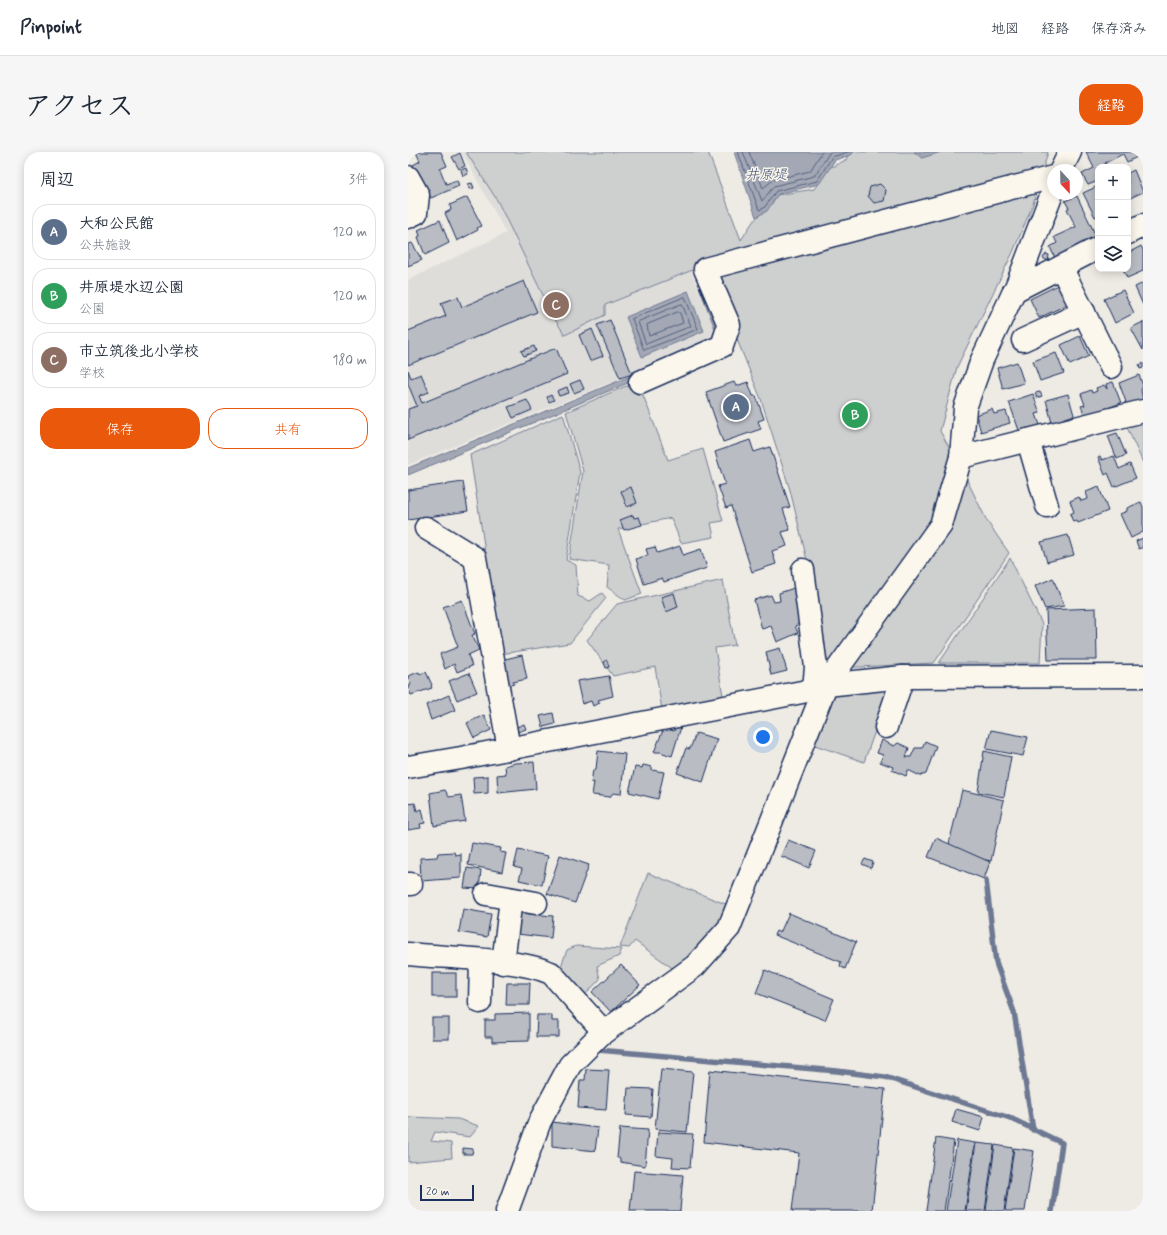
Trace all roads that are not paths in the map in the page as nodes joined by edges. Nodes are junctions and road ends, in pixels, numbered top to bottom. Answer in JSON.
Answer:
{"nodes":[{"id":1,"x":1070,"y":152,"type":"edge"},
{"id":2,"x":1065,"y":164,"type":"edge"},
{"id":3,"x":408,"y":177,"type":"edge"},
{"id":4,"x":1047,"y":179,"type":"edge"},
{"id":5,"x":1049,"y":200,"type":"edge"},
{"id":6,"x":408,"y":217,"type":"edge"},
{"id":7,"x":1143,"y":225,"type":"edge"},
{"id":8,"x":1131,"y":231,"type":"edge"},
{"id":9,"x":1095,"y":250,"type":"edge"},
{"id":10,"x":1061,"y":267,"type":"junction"},
{"id":11,"x":1014,"y":291,"type":"junction"},
{"id":12,"x":1084,"y":312,"type":"junction"},
{"id":13,"x":1023,"y":340,"type":"dead end"},
{"id":14,"x":1110,"y":367,"type":"dead end"},
{"id":15,"x":640,"y":382,"type":"dead end"},
{"id":16,"x":1143,"y":412,"type":"edge"},
{"id":17,"x":1028,"y":440,"type":"junction"},
{"id":18,"x":961,"y":457,"type":"junction"},
{"id":19,"x":1047,"y":506,"type":"dead end"},
{"id":20,"x":426,"y":528,"type":"dead end"},
{"id":21,"x":803,"y":570,"type":"dead end"},
{"id":22,"x":1143,"y":676,"type":"edge"},
{"id":23,"x":903,"y":677,"type":"junction"},
{"id":24,"x":820,"y":687,"type":"junction"},
{"id":25,"x":886,"y":727,"type":"dead end"},
{"id":26,"x":509,"y":749,"type":"junction"},
{"id":27,"x":408,"y":767,"type":"edge"},
{"id":28,"x":486,"y":894,"type":"dead end"},
{"id":29,"x":511,"y":899,"type":"junction"},
{"id":30,"x":536,"y":903,"type":"dead end"},
{"id":31,"x":408,"y":954,"type":"edge"},
{"id":32,"x":492,"y":962,"type":"junction"},
{"id":33,"x":480,"y":1002,"type":"dead end"},
{"id":34,"x":604,"y":1032,"type":"junction"},
{"id":35,"x":507,"y":1211,"type":"edge"}],
"edges":[{"from":1,"to":2,"type":"street"},
{"from":3,"to":6,"type":"street"},
{"from":4,"to":15,"type":"street"},
{"from":5,"to":11,"type":"street"},
{"from":7,"to":8,"type":"street"},
{"from":9,"to":10,"type":"street"},
{"from":10,"to":11,"type":"street"},
{"from":10,"to":12,"type":"street"},
{"from":11,"to":18,"type":"street"},
{"from":12,"to":13,"type":"street"},
{"from":12,"to":14,"type":"street"},
{"from":16,"to":17,"type":"street"},
{"from":17,"to":18,"type":"street"},
{"from":17,"to":19,"type":"street"},
{"from":18,"to":24,"type":"street"},
{"from":20,"to":26,"type":"street"},
{"from":21,"to":24,"type":"street"},
{"from":22,"to":23,"type":"street"},
{"from":23,"to":24,"type":"street"},
{"from":23,"to":25,"type":"street"},
{"from":24,"to":26,"type":"street"},
{"from":24,"to":34,"type":"street"},
{"from":26,"to":27,"type":"street"},
{"from":28,"to":29,"type":"street"},
{"from":29,"to":30,"type":"street"},
{"from":29,"to":32,"type":"street"},
{"from":31,"to":32,"type":"street"},
{"from":32,"to":33,"type":"street"},
{"from":32,"to":34,"type":"street"},
{"from":34,"to":35,"type":"street"}]}
